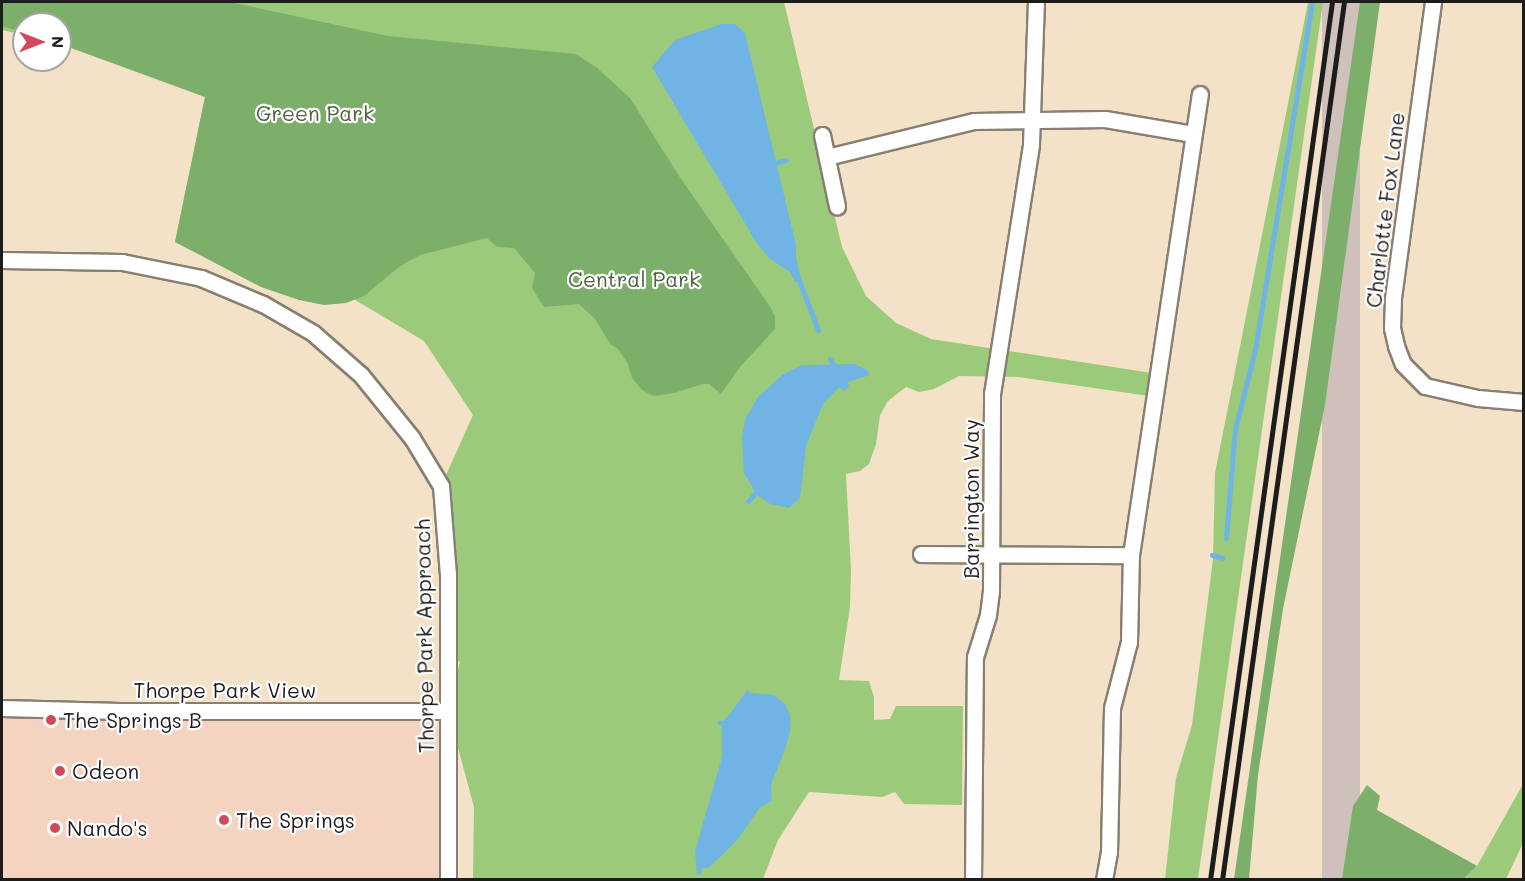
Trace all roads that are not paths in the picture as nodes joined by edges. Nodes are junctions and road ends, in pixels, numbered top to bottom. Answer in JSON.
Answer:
{"nodes":[{"id":1,"x":1036,"y":2,"type":"edge"},
{"id":2,"x":1433,"y":2,"type":"edge"},
{"id":3,"x":1200,"y":94,"type":"dead end"},
{"id":4,"x":1030,"y":120,"type":"junction"},
{"id":5,"x":1193,"y":134,"type":"junction"},
{"id":6,"x":822,"y":135,"type":"dead end"},
{"id":7,"x":827,"y":157,"type":"junction"},
{"id":8,"x":837,"y":206,"type":"dead end"},
{"id":9,"x":2,"y":260,"type":"edge"},
{"id":10,"x":1524,"y":402,"type":"edge"},
{"id":11,"x":992,"y":553,"type":"junction"},
{"id":12,"x":921,"y":554,"type":"dead end"},
{"id":13,"x":1131,"y":555,"type":"junction"},
{"id":14,"x":2,"y":708,"type":"edge"},
{"id":15,"x":448,"y":711,"type":"junction"},
{"id":16,"x":448,"y":879,"type":"edge"},
{"id":17,"x":973,"y":879,"type":"edge"},
{"id":18,"x":1104,"y":879,"type":"edge"}],
"edges":[{"from":1,"to":4,"type":"street","name":"Barrington Way"},
{"from":2,"to":10,"type":"street","name":"Charlotte Fox Lane"},
{"from":3,"to":5,"type":"street"},
{"from":4,"to":5,"type":"street"},
{"from":4,"to":7,"type":"street"},
{"from":4,"to":11,"type":"street","name":"Barrington Way"},
{"from":5,"to":13,"type":"street"},
{"from":6,"to":7,"type":"street"},
{"from":7,"to":8,"type":"street"},
{"from":9,"to":15,"type":"street","name":"Thorpe Park Approach"},
{"from":11,"to":12,"type":"street"},
{"from":11,"to":13,"type":"street"},
{"from":11,"to":17,"type":"street","name":"Barrington Way"},
{"from":13,"to":18,"type":"street"},
{"from":14,"to":15,"type":"street","name":"Thorpe Park View"},
{"from":15,"to":16,"type":"street","name":"Thorpe Park Approach"}]}
